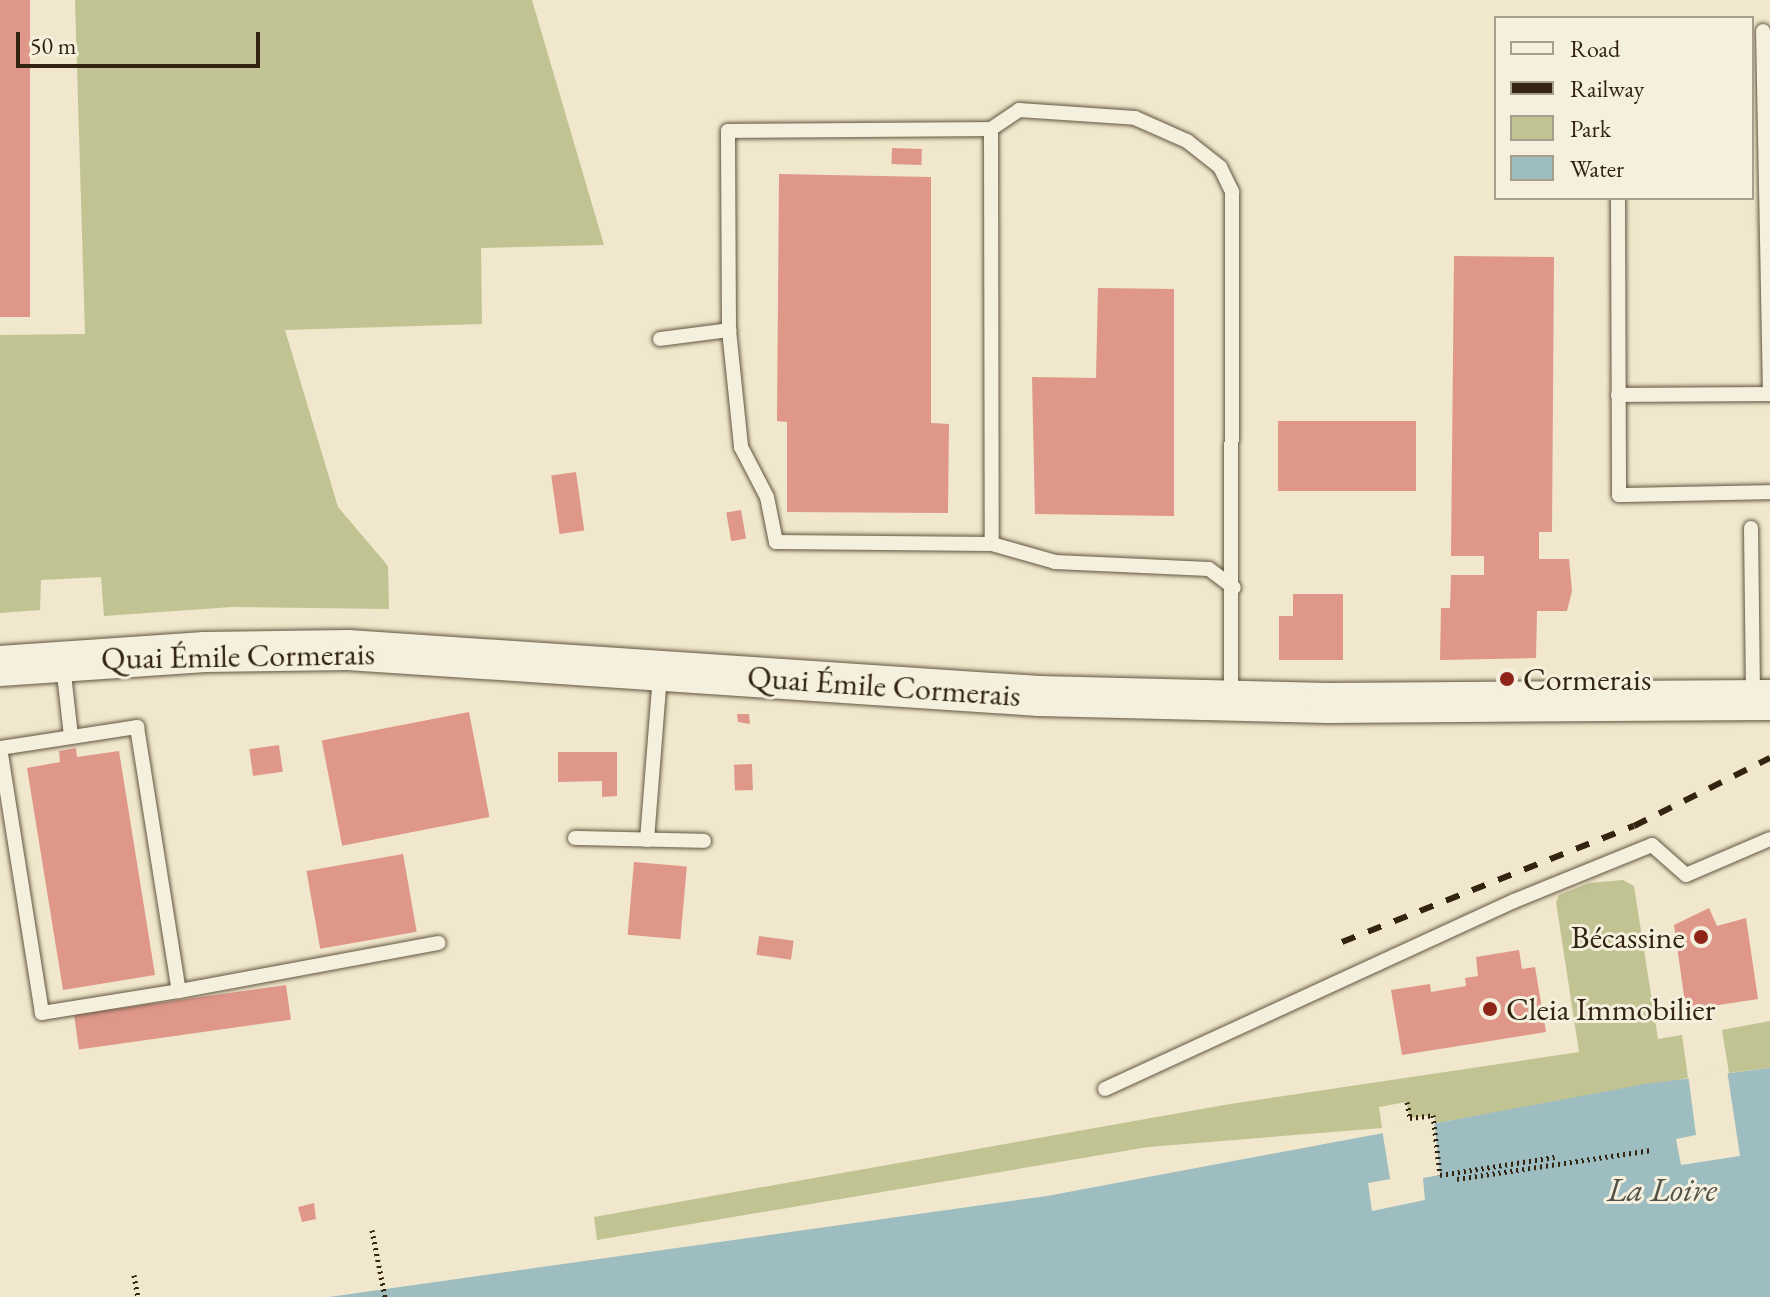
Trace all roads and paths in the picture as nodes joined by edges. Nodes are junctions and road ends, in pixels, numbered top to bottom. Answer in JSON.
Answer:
{"nodes":[{"id":1,"x":1762,"y":31,"type":"edge"},
{"id":2,"x":991,"y":129,"type":"junction"},
{"id":3,"x":1618,"y":200,"type":"edge"},
{"id":4,"x":729,"y":330,"type":"junction"},
{"id":5,"x":660,"y":339,"type":"dead end"},
{"id":6,"x":1618,"y":395,"type":"junction"},
{"id":7,"x":1770,"y":492,"type":"edge"},
{"id":8,"x":1751,"y":528,"type":"dead end"},
{"id":9,"x":992,"y":544,"type":"junction"},
{"id":10,"x":1234,"y":588,"type":"junction"},
{"id":11,"x":62,"y":661,"type":"junction"},
{"id":12,"x":0,"y":666,"type":"edge"},
{"id":13,"x":660,"y":670,"type":"junction"},
{"id":14,"x":1762,"y":700,"type":"edge"},
{"id":15,"x":1231,"y":701,"type":"junction"},
{"id":16,"x":71,"y":736,"type":"junction"},
{"id":17,"x":575,"y":838,"type":"dead end"},
{"id":18,"x":1770,"y":839,"type":"edge"},
{"id":19,"x":647,"y":840,"type":"junction"},
{"id":20,"x":704,"y":841,"type":"dead end"},
{"id":21,"x":439,"y":943,"type":"dead end"},
{"id":22,"x":179,"y":991,"type":"junction"},
{"id":23,"x":1105,"y":1089,"type":"dead end"},
{"id":24,"x":1407,"y":1102,"type":"dead end"},
{"id":25,"x":1650,"y":1150,"type":"dead end"},
{"id":26,"x":1555,"y":1157,"type":"dead end"},
{"id":27,"x":1457,"y":1179,"type":"dead end"},
{"id":28,"x":372,"y":1230,"type":"dead end"},
{"id":29,"x":134,"y":1275,"type":"dead end"},
{"id":30,"x":138,"y":1297,"type":"edge"},
{"id":31,"x":385,"y":1297,"type":"edge"}],
"edges":[{"from":1,"to":6,"type":"lane"},
{"from":2,"to":4,"type":"lane"},
{"from":2,"to":9,"type":"lane"},
{"from":2,"to":10,"type":"lane"},
{"from":3,"to":6,"type":"lane"},
{"from":4,"to":5,"type":"lane"},
{"from":4,"to":9,"type":"lane"},
{"from":6,"to":7,"type":"lane"},
{"from":8,"to":14,"type":"lane"},
{"from":9,"to":10,"type":"lane"},
{"from":10,"to":15,"type":"lane"},
{"from":11,"to":12,"type":"main road","name":"Quai Émile Cormerais"},
{"from":11,"to":13,"type":"main road","name":"Quai Émile Cormerais"},
{"from":11,"to":16,"type":"lane"},
{"from":13,"to":15,"type":"main road","name":"Quai Émile Cormerais"},
{"from":13,"to":19,"type":"lane"},
{"from":14,"to":15,"type":"main road","name":"Quai Émile Cormerais"},
{"from":16,"to":22,"type":"lane"},
{"from":16,"to":22,"type":"lane"},
{"from":17,"to":19,"type":"lane"},
{"from":18,"to":23,"type":"lane"},
{"from":19,"to":20,"type":"lane"},
{"from":21,"to":22,"type":"lane"},
{"from":24,"to":26,"type":"path"},
{"from":25,"to":27,"type":"path"},
{"from":28,"to":31,"type":"path"},
{"from":29,"to":30,"type":"path"}]}
